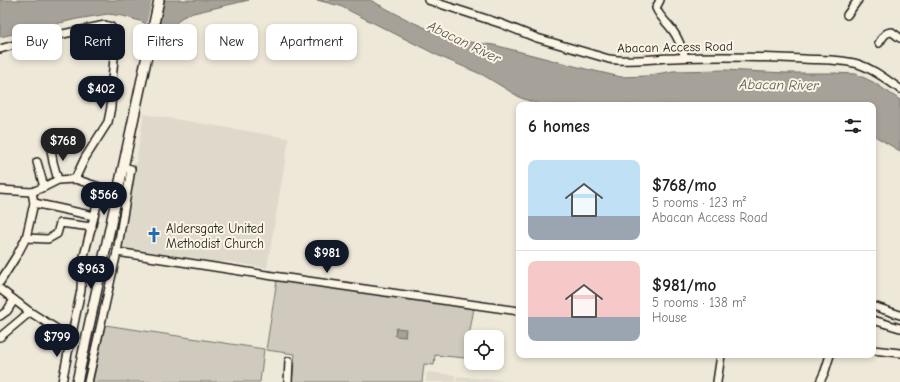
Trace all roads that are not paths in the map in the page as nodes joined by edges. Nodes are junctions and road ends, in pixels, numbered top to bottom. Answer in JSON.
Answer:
{"nodes":[{"id":1,"x":159,"y":0,"type":"edge"},
{"id":2,"x":428,"y":0,"type":"edge"},
{"id":3,"x":660,"y":0,"type":"edge"},
{"id":4,"x":855,"y":1,"type":"edge"},
{"id":5,"x":847,"y":15,"type":"dead end"},
{"id":6,"x":900,"y":38,"type":"edge"},
{"id":7,"x":879,"y":43,"type":"dead end"},
{"id":8,"x":0,"y":50,"type":"edge"},
{"id":9,"x":685,"y":57,"type":"junction"},
{"id":10,"x":900,"y":89,"type":"edge"},
{"id":11,"x":50,"y":143,"type":"dead end"},
{"id":12,"x":37,"y":162,"type":"dead end"},
{"id":13,"x":123,"y":167,"type":"junction"},
{"id":14,"x":75,"y":179,"type":"junction"},
{"id":15,"x":58,"y":180,"type":"junction"},
{"id":16,"x":44,"y":187,"type":"junction"},
{"id":17,"x":101,"y":188,"type":"junction"},
{"id":18,"x":0,"y":190,"type":"edge"},
{"id":19,"x":32,"y":192,"type":"junction"},
{"id":20,"x":118,"y":193,"type":"junction"},
{"id":21,"x":34,"y":203,"type":"junction"},
{"id":22,"x":63,"y":209,"type":"junction"},
{"id":23,"x":94,"y":216,"type":"junction"},
{"id":24,"x":60,"y":222,"type":"junction"},
{"id":25,"x":92,"y":228,"type":"junction"},
{"id":26,"x":26,"y":238,"type":"junction"},
{"id":27,"x":117,"y":252,"type":"junction"},
{"id":28,"x":0,"y":282,"type":"edge"},
{"id":29,"x":1,"y":290,"type":"edge"},
{"id":30,"x":14,"y":300,"type":"junction"},
{"id":31,"x":876,"y":307,"type":"edge"},
{"id":32,"x":516,"y":311,"type":"edge"},
{"id":33,"x":30,"y":312,"type":"junction"},
{"id":34,"x":900,"y":315,"type":"edge"},
{"id":35,"x":0,"y":316,"type":"edge"},
{"id":36,"x":876,"y":321,"type":"edge"},
{"id":37,"x":900,"y":328,"type":"edge"},
{"id":38,"x":0,"y":337,"type":"edge"},
{"id":39,"x":71,"y":338,"type":"junction"},
{"id":40,"x":87,"y":339,"type":"junction"},
{"id":41,"x":97,"y":340,"type":"junction"},
{"id":42,"x":876,"y":350,"type":"edge"},
{"id":43,"x":900,"y":353,"type":"edge"},
{"id":44,"x":721,"y":358,"type":"edge"},
{"id":45,"x":829,"y":358,"type":"edge"},
{"id":46,"x":289,"y":361,"type":"dead end"},
{"id":47,"x":62,"y":382,"type":"edge"},
{"id":48,"x":77,"y":382,"type":"edge"},
{"id":49,"x":88,"y":382,"type":"edge"},
{"id":50,"x":288,"y":382,"type":"edge"},
{"id":51,"x":717,"y":382,"type":"edge"},
{"id":52,"x":820,"y":382,"type":"edge"}],
"edges":[{"from":1,"to":13,"type":"main road"},
{"from":2,"to":9,"type":"street","name":"Abacan Access Road"},
{"from":3,"to":9,"type":"street"},
{"from":4,"to":5,"type":"street"},
{"from":6,"to":7,"type":"street"},
{"from":8,"to":14,"type":"street"},
{"from":9,"to":10,"type":"street","name":"Abacan Access Road"},
{"from":11,"to":15,"type":"street"},
{"from":12,"to":16,"type":"street"},
{"from":13,"to":20,"type":"main road"},
{"from":13,"to":27,"type":"street"},
{"from":14,"to":15,"type":"street"},
{"from":14,"to":17,"type":"street"},
{"from":15,"to":16,"type":"street"},
{"from":16,"to":19,"type":"street"},
{"from":17,"to":20,"type":"street"},
{"from":17,"to":23,"type":"street"},
{"from":18,"to":19,"type":"street"},
{"from":19,"to":21,"type":"street"},
{"from":20,"to":40,"type":"main road"},
{"from":21,"to":22,"type":"street"},
{"from":21,"to":26,"type":"street"},
{"from":22,"to":23,"type":"street"},
{"from":22,"to":24,"type":"street"},
{"from":23,"to":25,"type":"street"},
{"from":24,"to":25,"type":"street"},
{"from":24,"to":26,"type":"street"},
{"from":25,"to":39,"type":"street"},
{"from":26,"to":28,"type":"street"},
{"from":27,"to":32,"type":"street"},
{"from":27,"to":41,"type":"street"},
{"from":29,"to":30,"type":"street"},
{"from":30,"to":33,"type":"street"},
{"from":30,"to":35,"type":"street"},
{"from":31,"to":34,"type":"street"},
{"from":33,"to":38,"type":"street"},
{"from":33,"to":39,"type":"street"},
{"from":36,"to":37,"type":"street"},
{"from":39,"to":47,"type":"street"},
{"from":40,"to":41,"type":"street"},
{"from":40,"to":48,"type":"main road"},
{"from":41,"to":49,"type":"street"},
{"from":42,"to":43,"type":"street"},
{"from":44,"to":51,"type":"street"},
{"from":45,"to":52,"type":"street"},
{"from":46,"to":50,"type":"street"}]}
